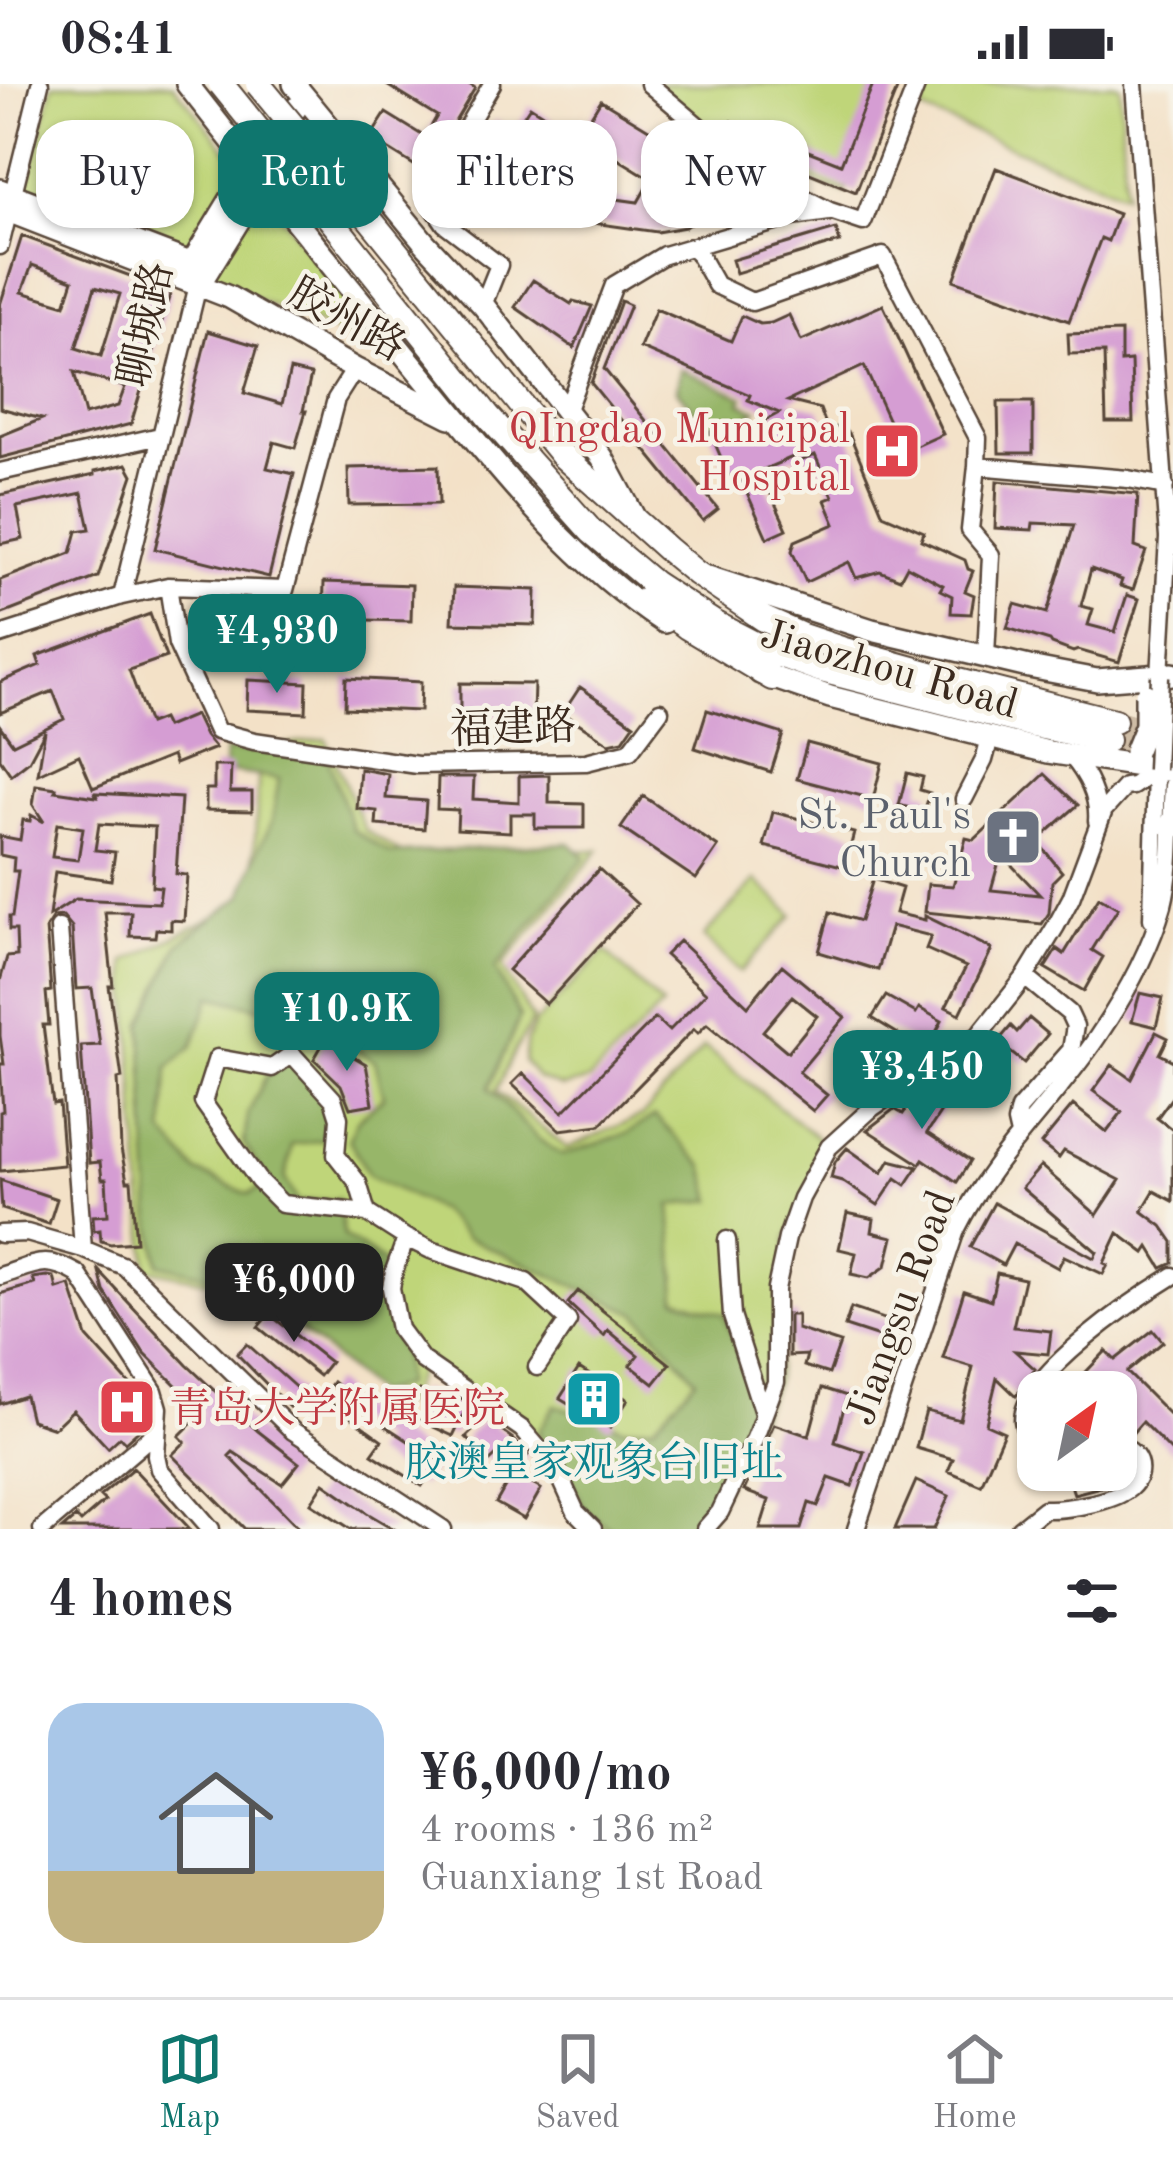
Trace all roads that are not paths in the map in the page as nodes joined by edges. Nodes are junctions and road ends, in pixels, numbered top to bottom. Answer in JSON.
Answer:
{"nodes":[{"id":1,"x":40,"y":84,"type":"edge"},
{"id":2,"x":188,"y":84,"type":"edge"},
{"id":3,"x":221,"y":84,"type":"edge"},
{"id":4,"x":258,"y":84,"type":"edge"},
{"id":5,"x":492,"y":84,"type":"edge"},
{"id":6,"x":650,"y":84,"type":"edge"},
{"id":7,"x":917,"y":84,"type":"edge"},
{"id":8,"x":1134,"y":84,"type":"edge"},
{"id":9,"x":304,"y":88,"type":"edge"},
{"id":10,"x":287,"y":120,"type":"edge"},
{"id":11,"x":218,"y":123,"type":"edge"},
{"id":12,"x":6,"y":201,"type":"edge"},
{"id":13,"x":830,"y":212,"type":"junction"},
{"id":14,"x":226,"y":228,"type":"edge"},
{"id":15,"x":301,"y":228,"type":"edge"},
{"id":16,"x":0,"y":246,"type":"edge"},
{"id":17,"x":694,"y":246,"type":"junction"},
{"id":18,"x":200,"y":273,"type":"junction"},
{"id":19,"x":483,"y":305,"type":"junction"},
{"id":20,"x":355,"y":369,"type":"junction"},
{"id":21,"x":566,"y":412,"type":"junction"},
{"id":22,"x":488,"y":416,"type":"junction"},
{"id":23,"x":460,"y":422,"type":"junction"},
{"id":24,"x":160,"y":436,"type":"junction"},
{"id":25,"x":1173,"y":462,"type":"edge"},
{"id":26,"x":977,"y":466,"type":"junction"},
{"id":27,"x":0,"y":472,"type":"edge"},
{"id":28,"x":1165,"y":486,"type":"junction"},
{"id":29,"x":636,"y":521,"type":"junction"},
{"id":30,"x":1171,"y":534,"type":"edge"},
{"id":31,"x":696,"y":574,"type":"junction"},
{"id":32,"x":168,"y":586,"type":"junction"},
{"id":33,"x":122,"y":596,"type":"junction"},
{"id":34,"x":0,"y":635,"type":"edge"},
{"id":35,"x":986,"y":656,"type":"junction"},
{"id":36,"x":1167,"y":675,"type":"edge"},
{"id":37,"x":772,"y":678,"type":"junction"},
{"id":38,"x":1139,"y":686,"type":"junction"},
{"id":39,"x":660,"y":711,"type":"dead end"},
{"id":40,"x":1112,"y":733,"type":"junction"},
{"id":41,"x":990,"y":738,"type":"junction"},
{"id":42,"x":1072,"y":757,"type":"junction"},
{"id":43,"x":1168,"y":776,"type":"edge"},
{"id":44,"x":964,"y":799,"type":"dead end"},
{"id":45,"x":1173,"y":824,"type":"edge"},
{"id":46,"x":1096,"y":830,"type":"junction"},
{"id":47,"x":59,"y":928,"type":"dead end"},
{"id":48,"x":1150,"y":943,"type":"junction"},
{"id":49,"x":1025,"y":976,"type":"junction"},
{"id":50,"x":1019,"y":1135,"type":"junction"},
{"id":51,"x":367,"y":1213,"type":"junction"},
{"id":52,"x":0,"y":1234,"type":"edge"},
{"id":53,"x":406,"y":1238,"type":"junction"},
{"id":54,"x":727,"y":1240,"type":"dead end"},
{"id":55,"x":82,"y":1249,"type":"junction"},
{"id":56,"x":0,"y":1276,"type":"edge"},
{"id":57,"x":1173,"y":1276,"type":"edge"},
{"id":58,"x":537,"y":1367,"type":"dead end"},
{"id":59,"x":1053,"y":1371,"type":"edge"},
{"id":60,"x":764,"y":1414,"type":"junction"},
{"id":61,"x":157,"y":1430,"type":"junction"},
{"id":62,"x":1125,"y":1491,"type":"edge"},
{"id":63,"x":42,"y":1529,"type":"edge"},
{"id":64,"x":211,"y":1529,"type":"edge"},
{"id":65,"x":443,"y":1529,"type":"edge"},
{"id":66,"x":593,"y":1529,"type":"edge"},
{"id":67,"x":705,"y":1529,"type":"edge"},
{"id":68,"x":856,"y":1529,"type":"edge"},
{"id":69,"x":1019,"y":1529,"type":"edge"}],
"edges":[{"from":1,"to":12,"type":"street"},
{"from":2,"to":11,"type":"main road","name":"Jiaozhou Road"},
{"from":3,"to":22,"type":"highway","bridge":true},
{"from":4,"to":29,"type":"highway","bridge":true},
{"from":5,"to":19,"type":"street"},
{"from":6,"to":13,"type":"street"},
{"from":7,"to":13,"type":"street"},
{"from":8,"to":28,"type":"street"},
{"from":9,"to":10,"type":"main road","name":"聊城路"},
{"from":9,"to":19,"type":"main road"},
{"from":12,"to":16,"type":"street"},
{"from":12,"to":18,"type":"main road"},
{"from":13,"to":17,"type":"street"},
{"from":14,"to":18,"type":"main road","name":"聊城路"},
{"from":15,"to":23,"type":"main road","name":"Jiaozhou Road"},
{"from":17,"to":21,"type":"street"},
{"from":17,"to":26,"type":"street"},
{"from":18,"to":20,"type":"main road","name":"胶州路"},
{"from":18,"to":24,"type":"street","name":"聊城路"},
{"from":19,"to":21,"type":"main road"},
{"from":20,"to":23,"type":"main road","name":"胶州路"},
{"from":20,"to":32,"type":"street"},
{"from":21,"to":29,"type":"main road"},
{"from":22,"to":37,"type":"highway"},
{"from":22,"to":40,"type":"highway"},
{"from":23,"to":37,"type":"main road","name":"Jiaozhou Road"},
{"from":24,"to":27,"type":"street"},
{"from":24,"to":33,"type":"street","name":"聊城路"},
{"from":25,"to":28,"type":"street"},
{"from":26,"to":28,"type":"street"},
{"from":26,"to":35,"type":"street"},
{"from":28,"to":30,"type":"street"},
{"from":29,"to":31,"type":"highway"},
{"from":30,"to":36,"type":"street"},
{"from":31,"to":35,"type":"main road","name":"Jiaozhou Road"},
{"from":31,"to":40,"type":"highway"},
{"from":32,"to":33,"type":"street"},
{"from":32,"to":39,"type":"street","name":"福建路"},
{"from":33,"to":34,"type":"street"},
{"from":35,"to":38,"type":"main road","name":"Jiaozhou Road"},
{"from":36,"to":38,"type":"main road","name":"Jiaozhou Road"},
{"from":36,"to":43,"type":"street","bridge":true},
{"from":37,"to":41,"type":"main road","name":"Jiaozhou Road"},
{"from":38,"to":40,"type":"main road","bridge":true},
{"from":40,"to":42,"type":"main road","name":"Jiaozhou Road"},
{"from":40,"to":43,"type":"main road","name":"Jiaozhou Road"},
{"from":41,"to":42,"type":"main road","name":"Jiaozhou Road"},
{"from":41,"to":44,"type":"street"},
{"from":42,"to":46,"type":"street"},
{"from":43,"to":45,"type":"street","name":"Jiangsu Road"},
{"from":43,"to":46,"type":"street"},
{"from":43,"to":48,"type":"street","name":"Jiangsu Road"},
{"from":45,"to":48,"type":"street","name":"Jiangsu Road"},
{"from":46,"to":49,"type":"street"},
{"from":47,"to":55,"type":"street"},
{"from":48,"to":50,"type":"street","name":"Jiangsu Road"},
{"from":49,"to":50,"type":"street"},
{"from":49,"to":60,"type":"street"},
{"from":50,"to":68,"type":"street","name":"Jiangsu Road"},
{"from":51,"to":51,"type":"street"},
{"from":51,"to":53,"type":"street"},
{"from":52,"to":55,"type":"street"},
{"from":53,"to":58,"type":"street"},
{"from":53,"to":66,"type":"street"},
{"from":54,"to":60,"type":"street"},
{"from":55,"to":65,"type":"street"},
{"from":56,"to":61,"type":"street"},
{"from":57,"to":59,"type":"street"},
{"from":60,"to":67,"type":"street"},
{"from":61,"to":63,"type":"street"},
{"from":61,"to":64,"type":"street"},
{"from":62,"to":69,"type":"street"}]}
